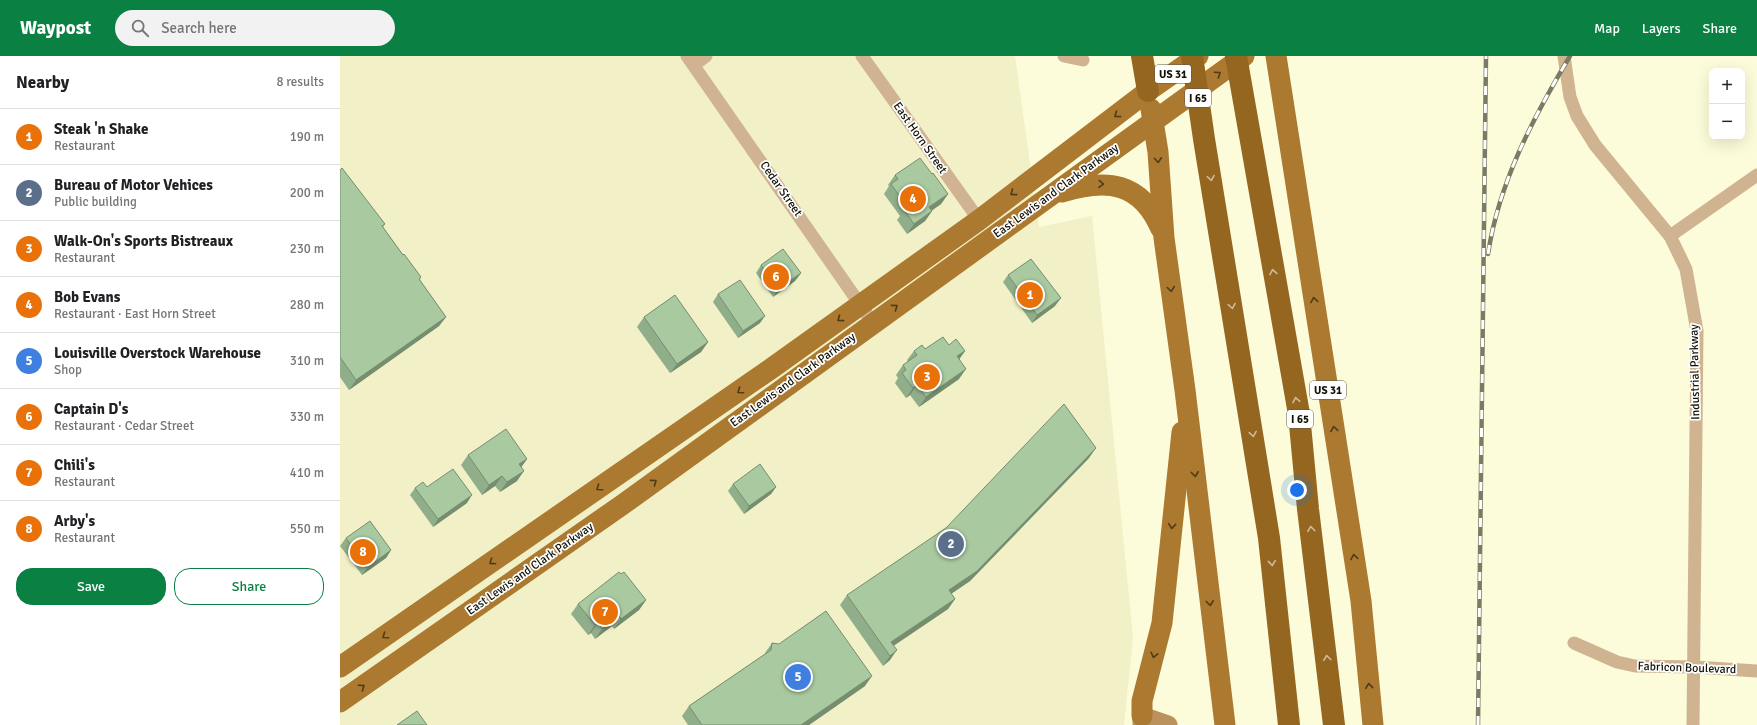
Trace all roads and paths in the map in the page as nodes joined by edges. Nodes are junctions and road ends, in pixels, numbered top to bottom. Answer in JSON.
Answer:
{"nodes":[{"id":1,"x":706,"y":56,"type":"edge"},
{"id":2,"x":862,"y":56,"type":"edge"},
{"id":3,"x":1064,"y":56,"type":"edge"},
{"id":4,"x":1142,"y":56,"type":"edge"},
{"id":5,"x":1192,"y":56,"type":"edge"},
{"id":6,"x":1198,"y":56,"type":"edge"},
{"id":7,"x":1236,"y":56,"type":"edge"},
{"id":8,"x":1244,"y":56,"type":"edge"},
{"id":9,"x":1276,"y":56,"type":"edge"},
{"id":10,"x":1564,"y":56,"type":"edge"},
{"id":11,"x":1083,"y":60,"type":"dead end"},
{"id":12,"x":690,"y":61,"type":"edge"},
{"id":13,"x":1148,"y":91,"type":"junction"},
{"id":14,"x":1152,"y":121,"type":"junction"},
{"id":15,"x":1757,"y":175,"type":"edge"},
{"id":16,"x":1050,"y":195,"type":"junction"},
{"id":17,"x":979,"y":220,"type":"junction"},
{"id":18,"x":1670,"y":236,"type":"junction"},
{"id":19,"x":1164,"y":238,"type":"junction"},
{"id":20,"x":861,"y":305,"type":"junction"},
{"id":21,"x":873,"y":323,"type":"junction"},
{"id":22,"x":1186,"y":390,"type":"junction"},
{"id":23,"x":1574,"y":643,"type":"dead end"},
{"id":24,"x":340,"y":667,"type":"edge"},
{"id":25,"x":1695,"y":667,"type":"junction"},
{"id":26,"x":1757,"y":671,"type":"edge"},
{"id":27,"x":340,"y":702,"type":"edge"},
{"id":28,"x":1142,"y":721,"type":"edge"},
{"id":29,"x":1168,"y":725,"type":"edge"},
{"id":30,"x":1225,"y":725,"type":"edge"},
{"id":31,"x":1289,"y":725,"type":"edge"},
{"id":32,"x":1334,"y":725,"type":"edge"},
{"id":33,"x":1373,"y":725,"type":"edge"},
{"id":34,"x":1693,"y":725,"type":"edge"}],
"edges":[{"from":1,"to":12,"type":"street"},
{"from":2,"to":17,"type":"street","name":"East Horn Street"},
{"from":3,"to":11,"type":"street"},
{"from":4,"to":13,"type":"highway"},
{"from":5,"to":31,"type":"highway","number":"I 65","one_way":true},
{"from":6,"to":13,"type":"main road","number":"US 31"},
{"from":32,"to":7,"type":"highway","number":"I 65","one_way":true},
{"from":14,"to":8,"type":"main road","name":"East Lewis and Clark Parkway","one_way":true},
{"from":33,"to":9,"type":"main road","number":"US 31","one_way":true},
{"from":10,"to":18,"type":"street","name":"Industrial Parkway"},
{"from":12,"to":20,"type":"street","name":"Cedar Street"},
{"from":13,"to":14,"type":"main road","number":"US 31"},
{"from":13,"to":17,"type":"main road","name":"East Lewis and Clark Parkway","one_way":true},
{"from":14,"to":16,"type":"main road","name":"East Lewis and Clark Parkway"},
{"from":14,"to":19,"type":"main road","number":"US 31","one_way":true},
{"from":15,"to":18,"type":"street"},
{"from":16,"to":19,"type":"main road","one_way":true},
{"from":21,"to":16,"type":"main road","name":"East Lewis and Clark Parkway","one_way":true},
{"from":17,"to":20,"type":"main road","name":"East Lewis and Clark Parkway"},
{"from":18,"to":25,"type":"street","name":"Industrial Parkway"},
{"from":19,"to":22,"type":"main road","number":"US 31","one_way":true},
{"from":20,"to":21,"type":"street","name":"Cedar Street"},
{"from":20,"to":24,"type":"main road","name":"East Lewis and Clark Parkway","one_way":true},
{"from":27,"to":21,"type":"main road","name":"East Lewis and Clark Parkway","one_way":true},
{"from":22,"to":28,"type":"main road","one_way":true},
{"from":22,"to":30,"type":"main road","number":"US 31","one_way":true},
{"from":23,"to":25,"type":"street","name":"Fabricon Boulevard"},
{"from":25,"to":26,"type":"street","name":"Fabricon Boulevard"},
{"from":25,"to":34,"type":"street","name":"Industrial Parkway"},
{"from":28,"to":29,"type":"street"}]}
